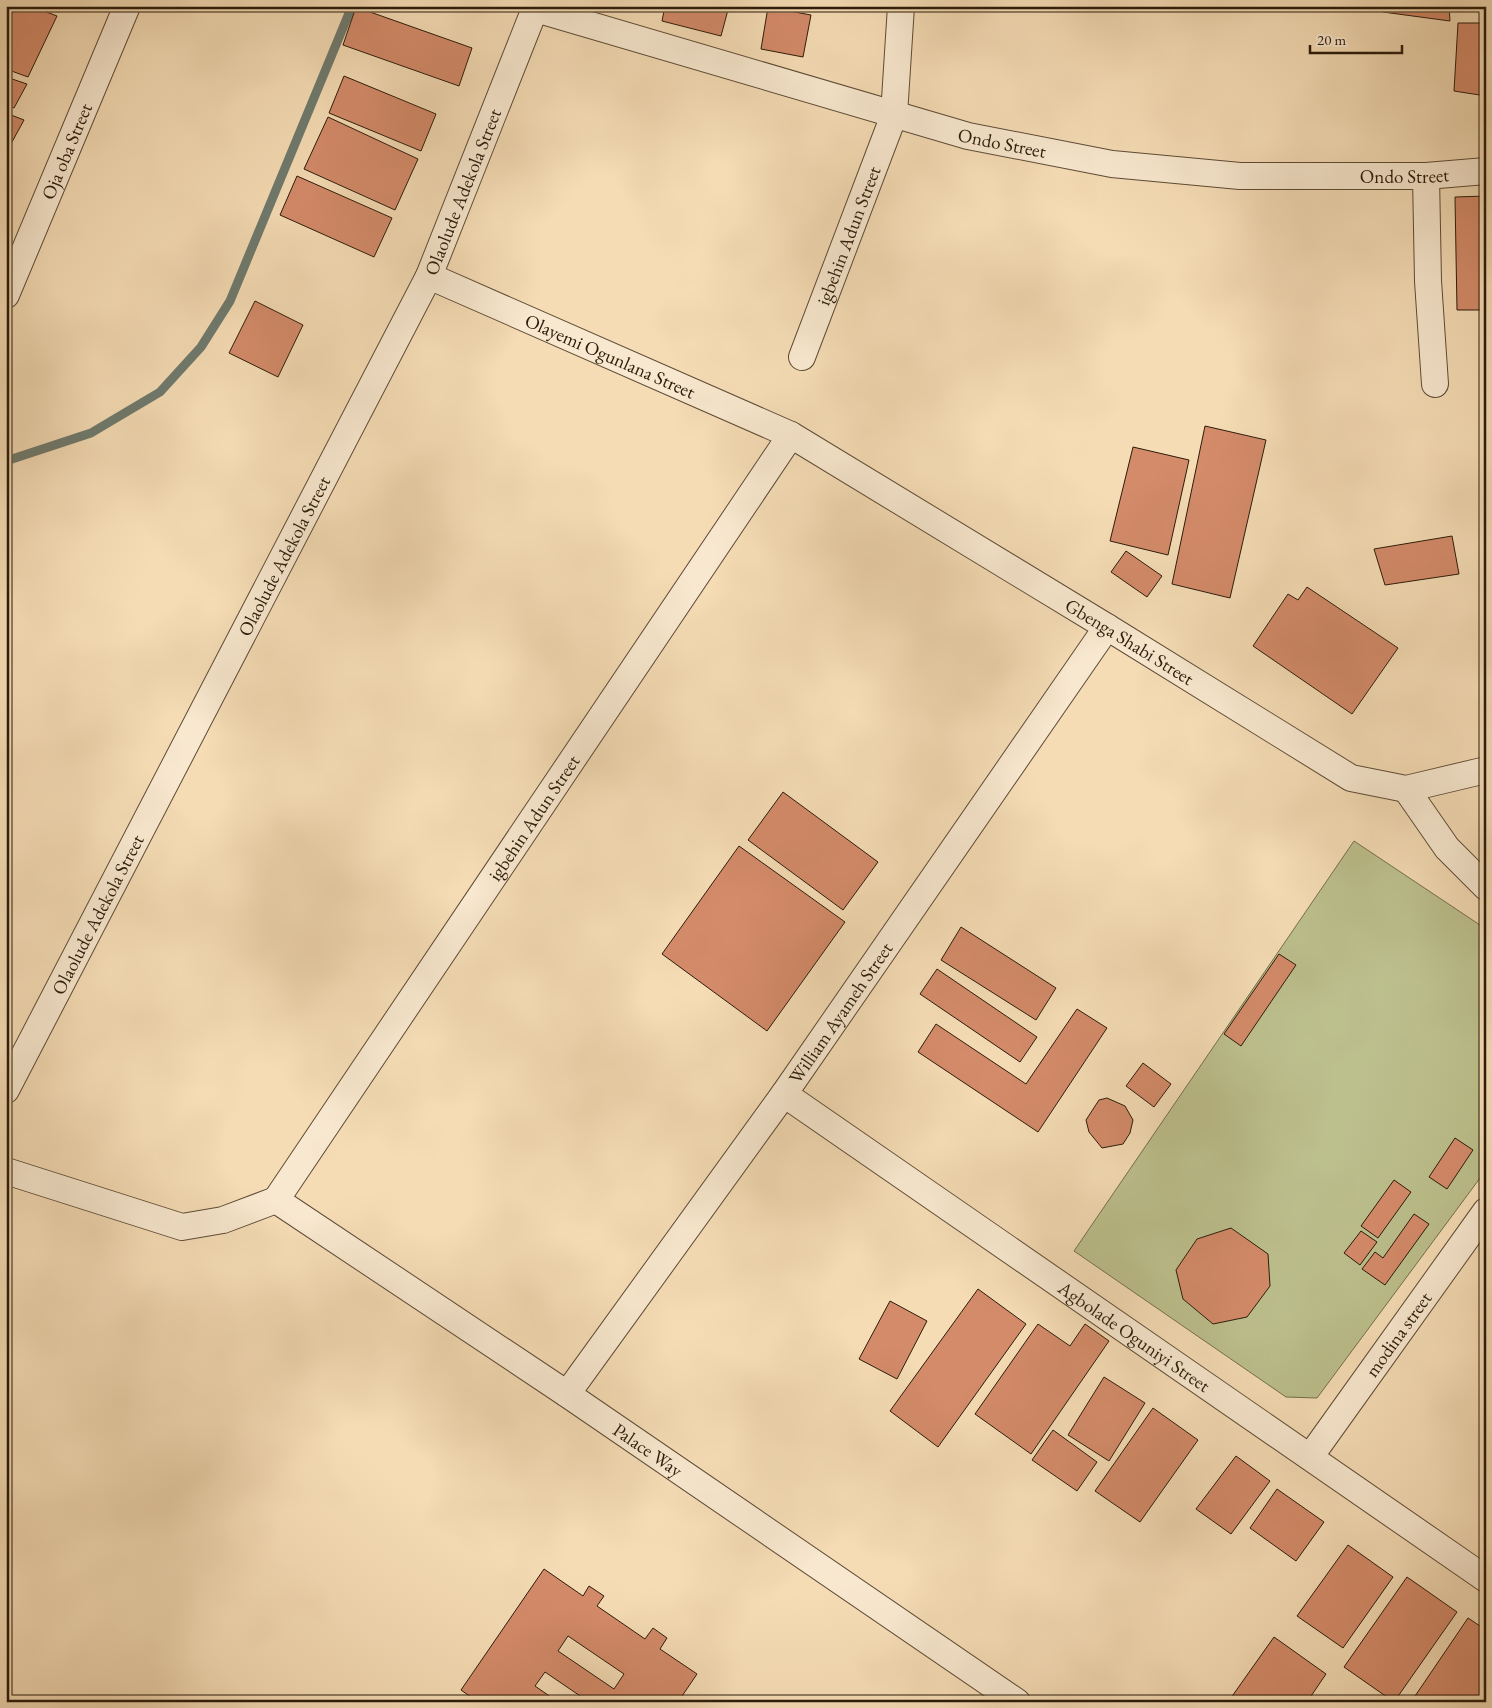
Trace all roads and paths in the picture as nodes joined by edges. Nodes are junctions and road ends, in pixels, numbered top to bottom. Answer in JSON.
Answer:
{"nodes":[{"id":1,"x":127,"y":6,"type":"edge"},
{"id":2,"x":901,"y":6,"type":"edge"},
{"id":3,"x":536,"y":8,"type":"edge"},
{"id":4,"x":894,"y":115,"type":"junction"},
{"id":5,"x":1486,"y":171,"type":"edge"},
{"id":6,"x":1426,"y":176,"type":"junction"},
{"id":7,"x":429,"y":276,"type":"junction"},
{"id":8,"x":6,"y":295,"type":"edge"},
{"id":9,"x":802,"y":357,"type":"dead end"},
{"id":10,"x":1435,"y":384,"type":"dead end"},
{"id":11,"x":791,"y":435,"type":"junction"},
{"id":12,"x":1107,"y":627,"type":"junction"},
{"id":13,"x":1486,"y":770,"type":"edge"},
{"id":14,"x":1406,"y":788,"type":"junction"},
{"id":15,"x":1486,"y":887,"type":"edge"},
{"id":16,"x":6,"y":1090,"type":"edge"},
{"id":17,"x":784,"y":1094,"type":"junction"},
{"id":18,"x":6,"y":1171,"type":"edge"},
{"id":19,"x":276,"y":1200,"type":"junction"},
{"id":20,"x":1486,"y":1211,"type":"edge"},
{"id":21,"x":567,"y":1394,"type":"junction"},
{"id":22,"x":1310,"y":1457,"type":"junction"},
{"id":23,"x":1486,"y":1579,"type":"edge"},
{"id":24,"x":1017,"y":1702,"type":"edge"}],
"edges":[{"from":1,"to":8,"type":"street","name":"Oja oba Street"},
{"from":2,"to":4,"type":"street","name":"igbehin Adun Street"},
{"from":3,"to":4,"type":"street","name":"Ondo Street"},
{"from":3,"to":7,"type":"street","name":"Olaolude Adekola Street"},
{"from":4,"to":6,"type":"street","name":"Ondo Street"},
{"from":4,"to":9,"type":"street","name":"igbehin Adun Street"},
{"from":5,"to":6,"type":"street","name":"Ondo Street"},
{"from":6,"to":10,"type":"street"},
{"from":7,"to":11,"type":"street","name":"Olayemi Ogunlana Street"},
{"from":7,"to":16,"type":"street","name":"Olaolude Adekola Street"},
{"from":11,"to":12,"type":"street","name":"Gbenga Shabi Street"},
{"from":11,"to":19,"type":"street","name":"igbehin Adun Street"},
{"from":12,"to":14,"type":"street","name":"Gbenga Shabi Street"},
{"from":12,"to":17,"type":"street","name":"William Ayameh Street"},
{"from":13,"to":14,"type":"street","name":"Gbenga Shabi Street"},
{"from":14,"to":15,"type":"street"},
{"from":17,"to":21,"type":"street","name":"William Ayameh Street"},
{"from":17,"to":22,"type":"street","name":"Agbolade Oguniyi Street"},
{"from":18,"to":19,"type":"street"},
{"from":19,"to":21,"type":"street","name":"Palace Way"},
{"from":20,"to":22,"type":"street","name":"modina street"},
{"from":21,"to":24,"type":"street","name":"Palace Way"},
{"from":22,"to":23,"type":"street","name":"Agbolade Oguniyi Street"}]}
